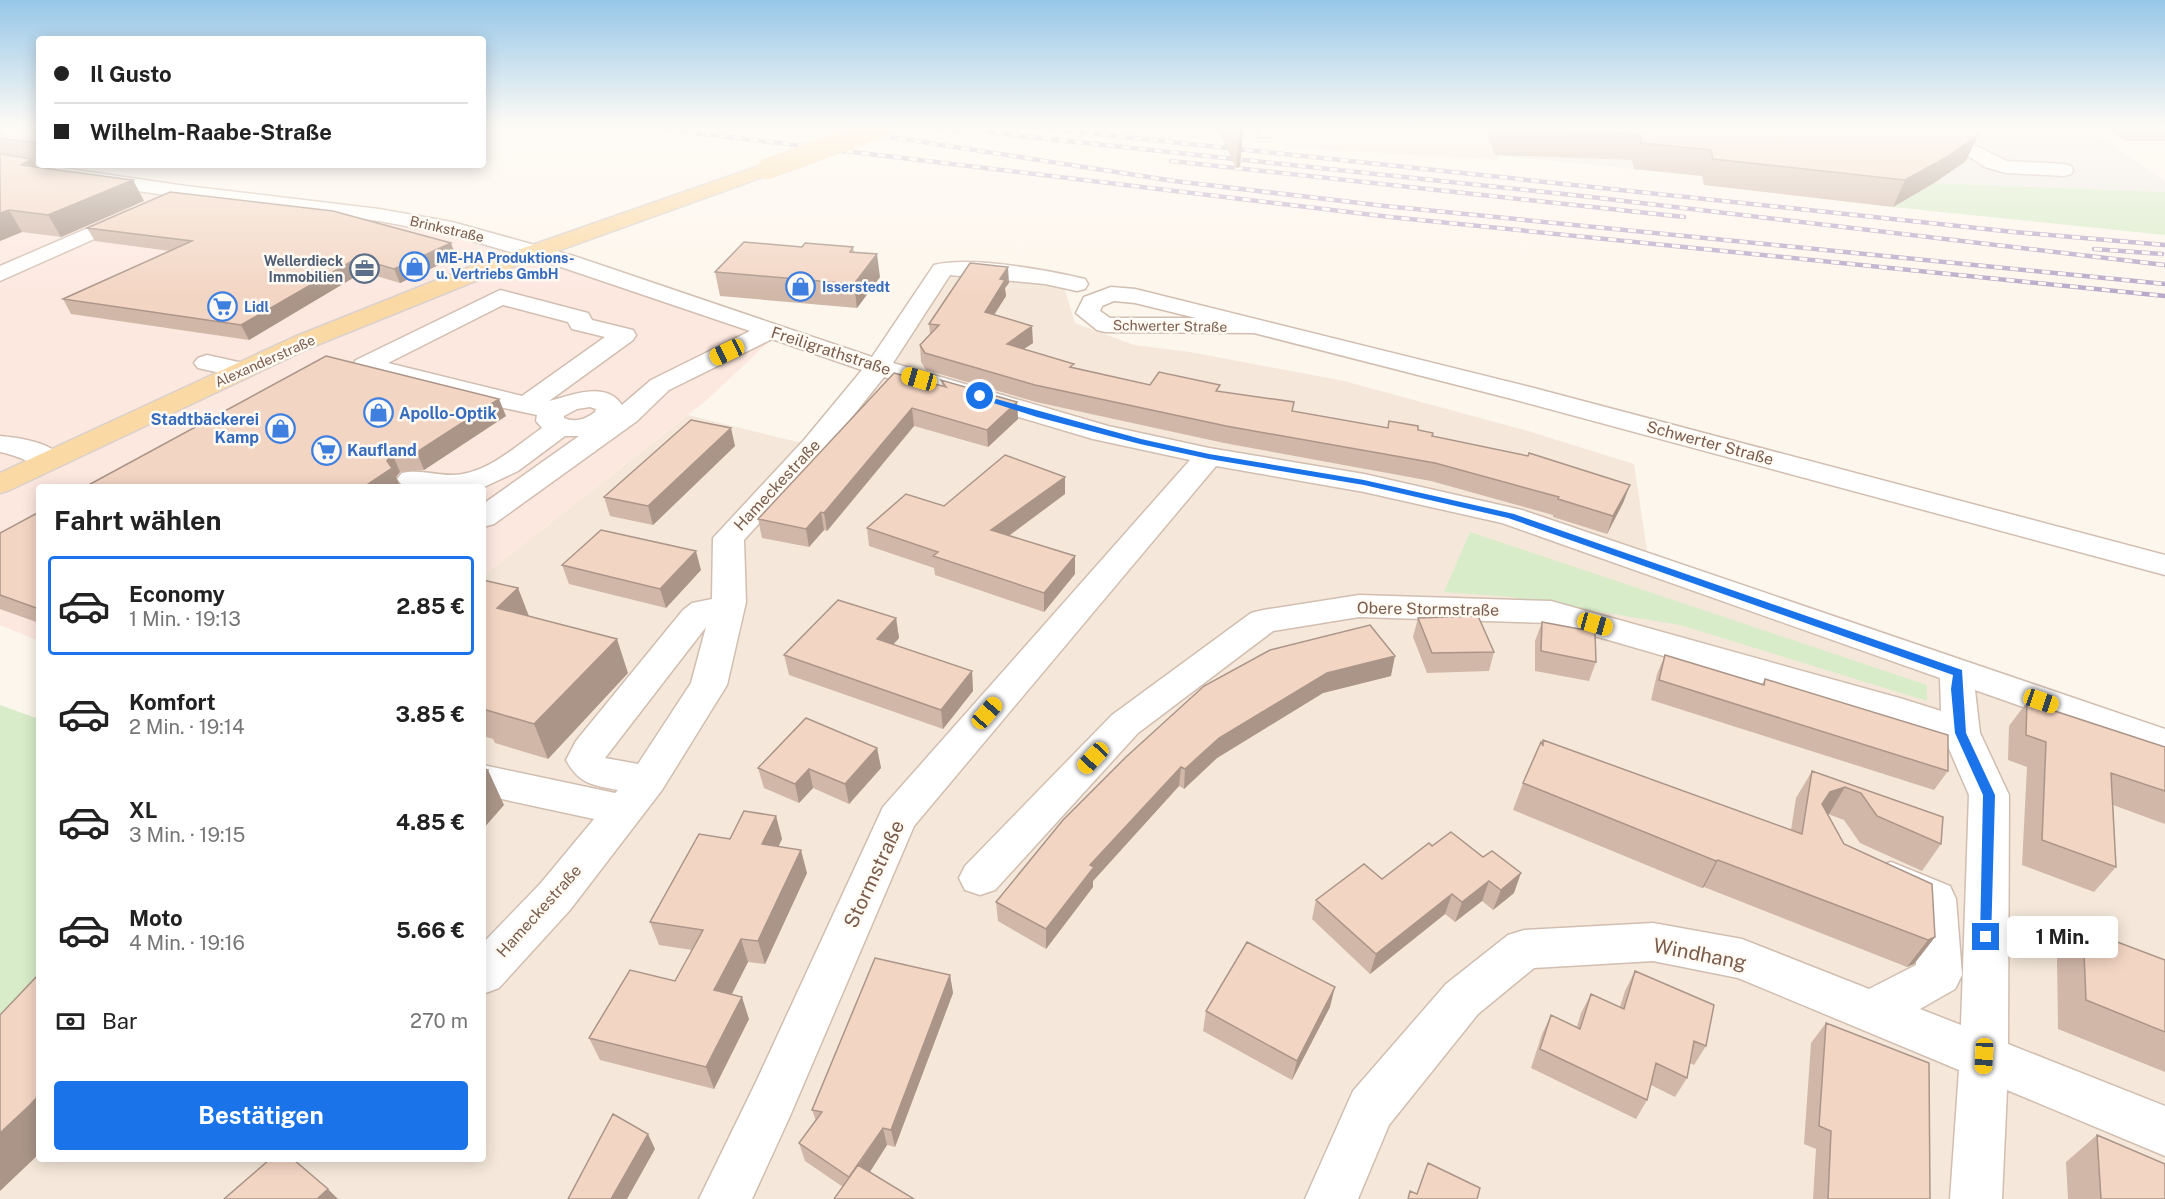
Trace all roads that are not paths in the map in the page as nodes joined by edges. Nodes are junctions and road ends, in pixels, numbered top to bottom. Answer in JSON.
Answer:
{"nodes":[{"id":1,"x":117,"y":182,"type":"edge"},
{"id":2,"x":726,"y":182,"type":"edge"},
{"id":3,"x":186,"y":192,"type":"junction"},
{"id":4,"x":535,"y":251,"type":"junction"},
{"id":5,"x":0,"y":274,"type":"edge"},
{"id":6,"x":1077,"y":284,"type":"dead end"},
{"id":7,"x":1254,"y":326,"type":"junction"},
{"id":8,"x":770,"y":331,"type":"junction"},
{"id":9,"x":207,"y":363,"type":"dead end"},
{"id":10,"x":878,"y":367,"type":"junction"},
{"id":11,"x":243,"y":369,"type":"junction"},
{"id":12,"x":660,"y":385,"type":"junction"},
{"id":13,"x":526,"y":405,"type":"junction"},
{"id":14,"x":587,"y":420,"type":"junction"},
{"id":15,"x":0,"y":444,"type":"edge"},
{"id":16,"x":1209,"y":456,"type":"junction"},
{"id":17,"x":50,"y":460,"type":"junction"},
{"id":18,"x":412,"y":479,"type":"dead end"},
{"id":19,"x":0,"y":484,"type":"edge"},
{"id":20,"x":430,"y":484,"type":"edge"},
{"id":21,"x":459,"y":484,"type":"edge"},
{"id":22,"x":486,"y":515,"type":"edge"},
{"id":23,"x":2165,"y":565,"type":"edge"},
{"id":24,"x":727,"y":608,"type":"junction"},
{"id":25,"x":1958,"y":673,"type":"junction"},
{"id":26,"x":1961,"y":733,"type":"junction"},
{"id":27,"x":2165,"y":743,"type":"edge"},
{"id":28,"x":648,"y":780,"type":"junction"},
{"id":29,"x":486,"y":781,"type":"edge"},
{"id":30,"x":624,"y":810,"type":"junction"},
{"id":31,"x":1853,"y":862,"type":"edge"},
{"id":32,"x":980,"y":878,"type":"dead end"},
{"id":33,"x":486,"y":971,"type":"edge"},
{"id":34,"x":1873,"y":1011,"type":"junction"},
{"id":35,"x":1984,"y":1056,"type":"junction"},
{"id":36,"x":2165,"y":1131,"type":"edge"},
{"id":37,"x":725,"y":1199,"type":"edge"},
{"id":38,"x":1331,"y":1199,"type":"edge"},
{"id":39,"x":1976,"y":1199,"type":"edge"}],
"edges":[{"from":1,"to":3,"type":"street","name":"Brinkstraße"},
{"from":2,"to":4,"type":"main road","name":"Alexanderstraße","bridge":true},
{"from":3,"to":4,"type":"street","name":"Brinkstraße"},
{"from":3,"to":5,"type":"street"},
{"from":4,"to":8,"type":"street","name":"Freiligrathstraße"},
{"from":4,"to":11,"type":"main road","name":"Alexanderstraße"},
{"from":6,"to":10,"type":"street","name":"Hameckestraße"},
{"from":7,"to":7,"type":"street","name":"Schwerter Straße"},
{"from":7,"to":23,"type":"street","name":"Schwerter Straße"},
{"from":8,"to":10,"type":"street","name":"Freiligrathstraße"},
{"from":8,"to":12,"type":"street"},
{"from":9,"to":11,"type":"street"},
{"from":10,"to":16,"type":"street","name":"Freiligrathstraße"},
{"from":10,"to":24,"type":"street","name":"Hameckestraße"},
{"from":11,"to":17,"type":"main road","name":"Alexanderstraße"},
{"from":12,"to":14,"type":"street"},
{"from":12,"to":14,"type":"street"},
{"from":13,"to":13,"type":"street"},
{"from":13,"to":14,"type":"street"},
{"from":14,"to":21,"type":"street"},
{"from":14,"to":22,"type":"street"},
{"from":15,"to":17,"type":"street"},
{"from":16,"to":25,"type":"street","name":"Freiligrathstraße"},
{"from":16,"to":37,"type":"street","name":"Stormstraße"},
{"from":17,"to":19,"type":"main road","name":"Alexanderstraße"},
{"from":18,"to":20,"type":"street"},
{"from":24,"to":28,"type":"street","name":"Hameckestraße"},
{"from":24,"to":28,"type":"street"},
{"from":25,"to":26,"type":"street"},
{"from":25,"to":27,"type":"street","name":"Freiligrathstraße"},
{"from":26,"to":32,"type":"street","name":"Obere Stormstraße"},
{"from":26,"to":35,"type":"street"},
{"from":28,"to":30,"type":"street","name":"Hameckestraße"},
{"from":29,"to":30,"type":"street"},
{"from":30,"to":33,"type":"street","name":"Hameckestraße"},
{"from":31,"to":34,"type":"street"},
{"from":34,"to":35,"type":"street","name":"Windhang"},
{"from":34,"to":38,"type":"street","name":"Windhang"},
{"from":35,"to":36,"type":"street","name":"Windhang"},
{"from":35,"to":39,"type":"street"}]}
